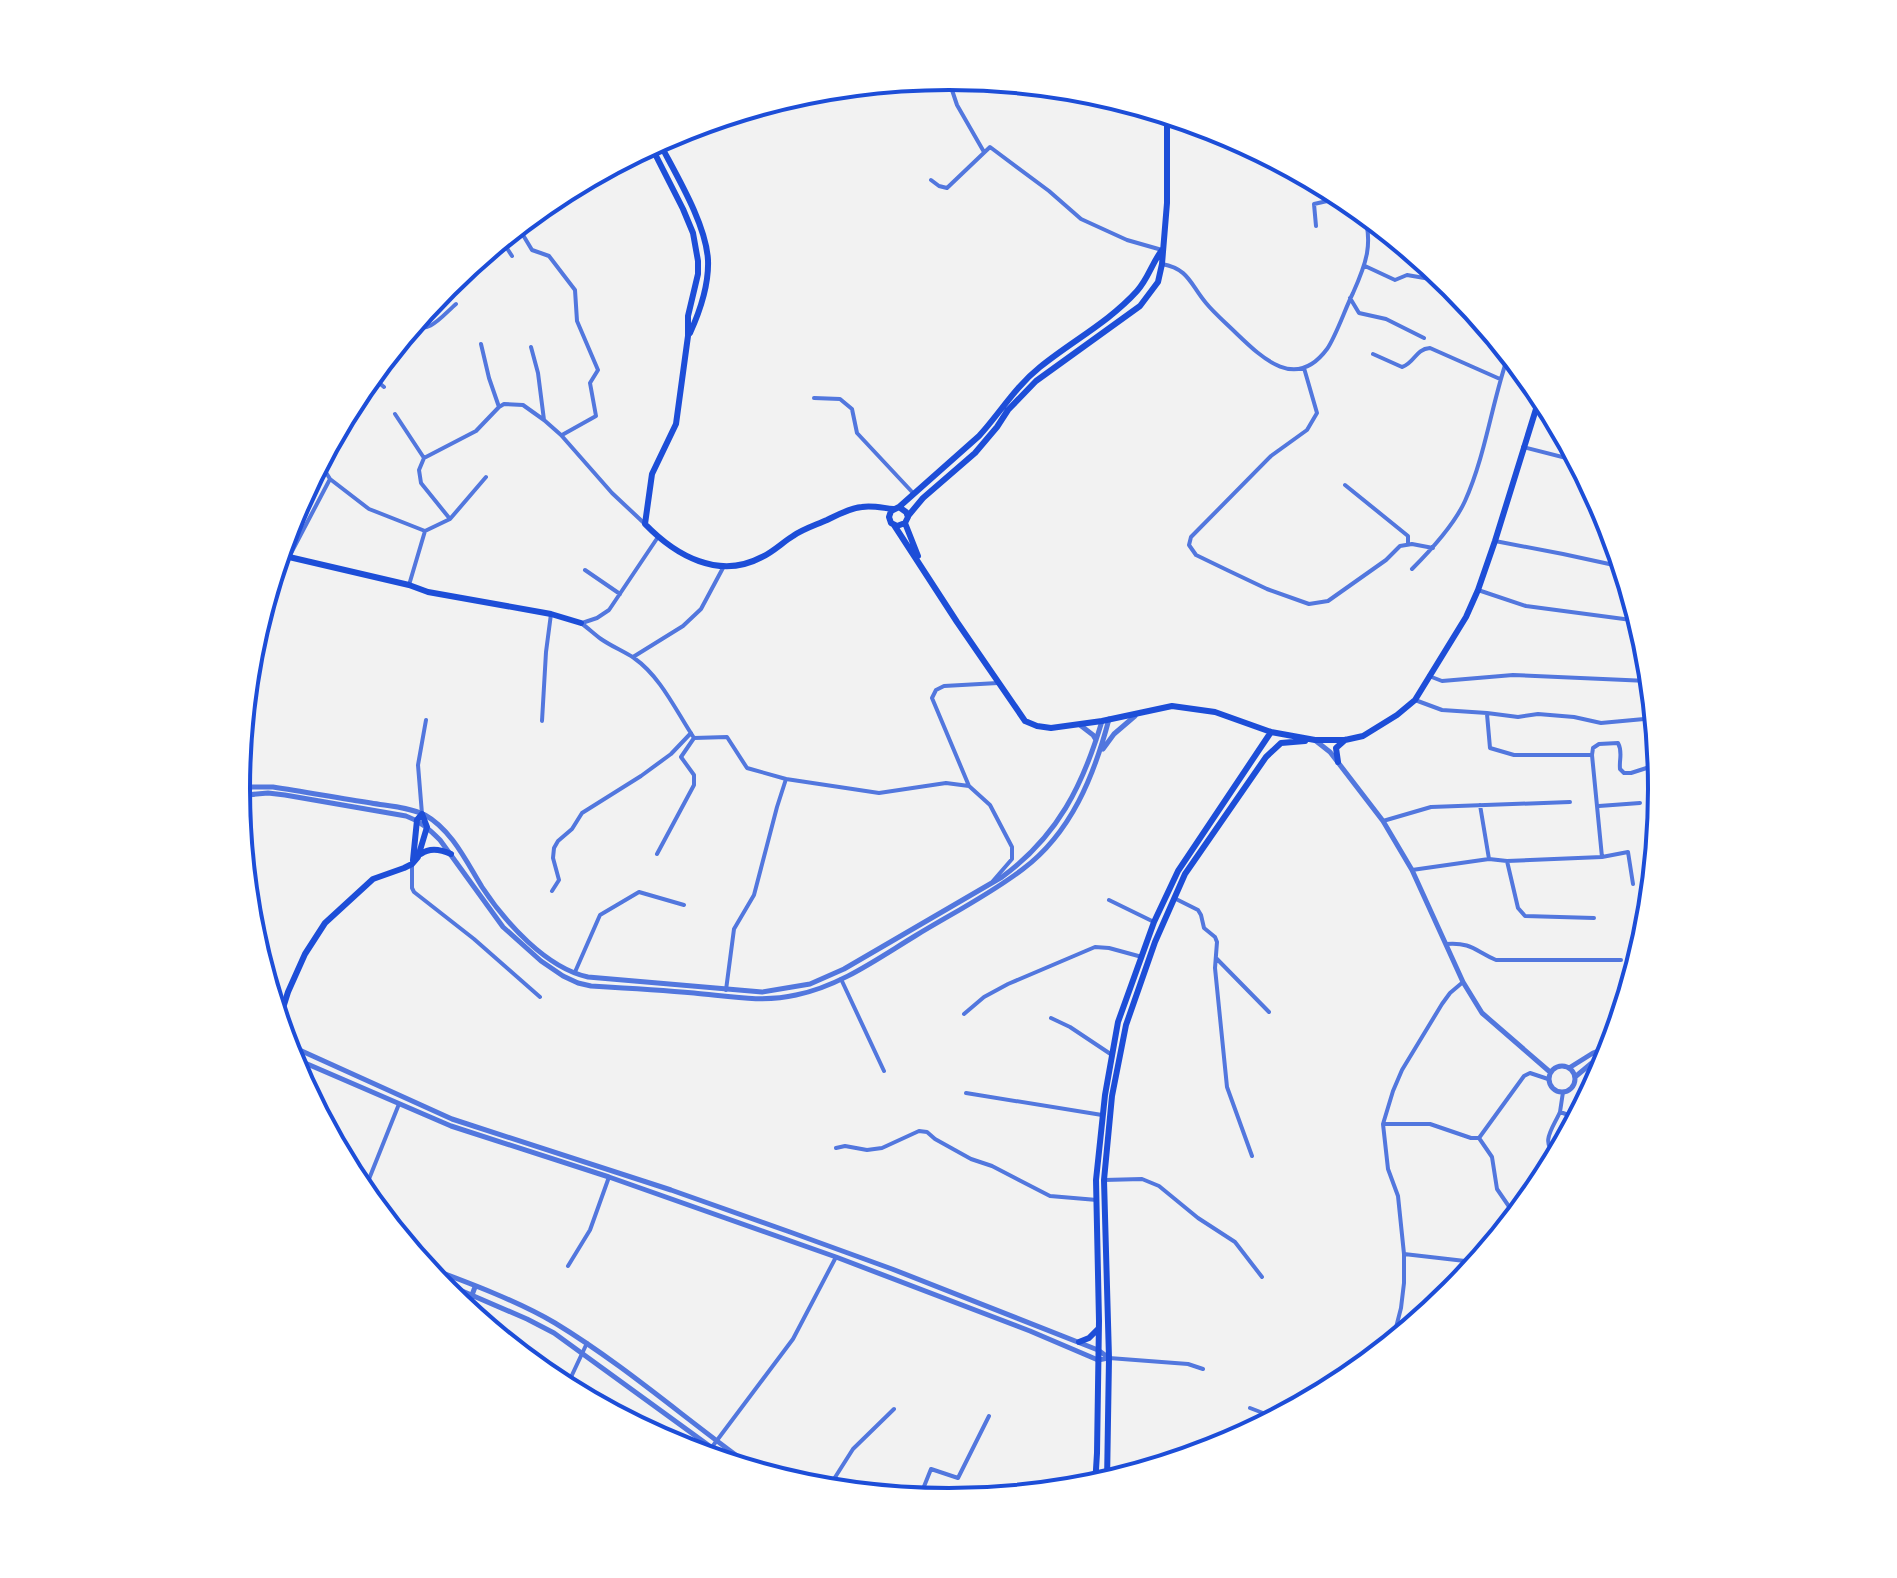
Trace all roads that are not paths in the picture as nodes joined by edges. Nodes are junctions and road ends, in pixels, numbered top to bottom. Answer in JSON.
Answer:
{"nodes":[{"id":1,"x":952,"y":90,"type":"edge"},
{"id":2,"x":1167,"y":125,"type":"edge"},
{"id":3,"x":663,"y":151,"type":"edge"},
{"id":4,"x":984,"y":152,"type":"junction"},
{"id":5,"x":655,"y":155,"type":"edge"},
{"id":6,"x":931,"y":180,"type":"dead end"},
{"id":7,"x":1326,"y":201,"type":"edge"},
{"id":8,"x":1316,"y":226,"type":"dead end"},
{"id":9,"x":1368,"y":230,"type":"edge"},
{"id":10,"x":523,"y":234,"type":"edge"},
{"id":11,"x":507,"y":248,"type":"edge"},
{"id":12,"x":1162,"y":250,"type":"junction"},
{"id":13,"x":512,"y":256,"type":"dead end"},
{"id":14,"x":1162,"y":264,"type":"junction"},
{"id":15,"x":1365,"y":266,"type":"junction"},
{"id":16,"x":1425,"y":278,"type":"edge"},
{"id":17,"x":1350,"y":298,"type":"junction"},
{"id":18,"x":456,"y":304,"type":"dead end"},
{"id":19,"x":422,"y":329,"type":"edge"},
{"id":20,"x":688,"y":336,"type":"junction"},
{"id":21,"x":1424,"y":338,"type":"dead end"},
{"id":22,"x":481,"y":344,"type":"dead end"},
{"id":23,"x":531,"y":347,"type":"dead end"},
{"id":24,"x":1373,"y":354,"type":"dead end"},
{"id":25,"x":1505,"y":365,"type":"edge"},
{"id":26,"x":1304,"y":368,"type":"junction"},
{"id":27,"x":1500,"y":379,"type":"junction"},
{"id":28,"x":380,"y":383,"type":"edge"},
{"id":29,"x":384,"y":387,"type":"dead end"},
{"id":30,"x":814,"y":398,"type":"dead end"},
{"id":31,"x":499,"y":407,"type":"junction"},
{"id":32,"x":1535,"y":410,"type":"edge"},
{"id":33,"x":395,"y":414,"type":"dead end"},
{"id":34,"x":544,"y":420,"type":"junction"},
{"id":35,"x":561,"y":435,"type":"junction"},
{"id":36,"x":1523,"y":447,"type":"junction"},
{"id":37,"x":1563,"y":457,"type":"edge"},
{"id":38,"x":424,"y":458,"type":"junction"},
{"id":39,"x":326,"y":472,"type":"edge"},
{"id":40,"x":486,"y":477,"type":"dead end"},
{"id":41,"x":330,"y":479,"type":"junction"},
{"id":42,"x":1345,"y":485,"type":"dead end"},
{"id":43,"x":914,"y":494,"type":"junction"},
{"id":44,"x":862,"y":507,"type":"junction"},
{"id":45,"x":896,"y":508,"type":"junction"},
{"id":46,"x":889,"y":517,"type":"junction"},
{"id":47,"x":450,"y":519,"type":"junction"},
{"id":48,"x":906,"y":520,"type":"junction"},
{"id":49,"x":645,"y":524,"type":"junction"},
{"id":50,"x":894,"y":525,"type":"junction"},
{"id":51,"x":425,"y":531,"type":"junction"},
{"id":52,"x":658,"y":537,"type":"junction"},
{"id":53,"x":1495,"y":541,"type":"junction"},
{"id":54,"x":1408,"y":543,"type":"junction"},
{"id":55,"x":1433,"y":548,"type":"junction"},
{"id":56,"x":291,"y":552,"type":"edge"},
{"id":57,"x":289,"y":557,"type":"edge"},
{"id":58,"x":1610,"y":564,"type":"edge"},
{"id":59,"x":724,"y":566,"type":"junction"},
{"id":60,"x":922,"y":567,"type":"junction"},
{"id":61,"x":1412,"y":569,"type":"dead end"},
{"id":62,"x":585,"y":570,"type":"dead end"},
{"id":63,"x":409,"y":585,"type":"junction"},
{"id":64,"x":1478,"y":590,"type":"junction"},
{"id":65,"x":620,"y":594,"type":"junction"},
{"id":66,"x":551,"y":614,"type":"junction"},
{"id":67,"x":1627,"y":619,"type":"edge"},
{"id":68,"x":581,"y":623,"type":"junction"},
{"id":69,"x":633,"y":657,"type":"junction"},
{"id":70,"x":1429,"y":676,"type":"junction"},
{"id":71,"x":1639,"y":681,"type":"edge"},
{"id":72,"x":998,"y":683,"type":"junction"},
{"id":73,"x":1415,"y":700,"type":"junction"},
{"id":74,"x":1153,"y":710,"type":"junction"},
{"id":75,"x":1487,"y":713,"type":"junction"},
{"id":76,"x":1644,"y":719,"type":"edge"},
{"id":77,"x":426,"y":720,"type":"dead end"},
{"id":78,"x":1105,"y":720,"type":"junction"},
{"id":79,"x":542,"y":721,"type":"dead end"},
{"id":80,"x":1080,"y":725,"type":"junction"},
{"id":81,"x":1271,"y":732,"type":"junction"},
{"id":82,"x":693,"y":735,"type":"junction"},
{"id":83,"x":1315,"y":740,"type":"junction"},
{"id":84,"x":1345,"y":740,"type":"junction"},
{"id":85,"x":1096,"y":741,"type":"junction"},
{"id":86,"x":1592,"y":755,"type":"junction"},
{"id":87,"x":1098,"y":756,"type":"junction"},
{"id":88,"x":1338,"y":762,"type":"junction"},
{"id":89,"x":1647,"y":768,"type":"edge"},
{"id":90,"x":786,"y":779,"type":"junction"},
{"id":91,"x":969,"y":786,"type":"junction"},
{"id":92,"x":250,"y":790,"type":"edge"},
{"id":93,"x":1570,"y":802,"type":"dead end"},
{"id":94,"x":1640,"y":803,"type":"dead end"},
{"id":95,"x":1480,"y":805,"type":"junction"},
{"id":96,"x":1598,"y":806,"type":"junction"},
{"id":97,"x":419,"y":817,"type":"junction"},
{"id":98,"x":1383,"y":821,"type":"junction"},
{"id":99,"x":427,"y":827,"type":"junction"},
{"id":100,"x":451,"y":854,"type":"junction"},
{"id":101,"x":657,"y":854,"type":"dead end"},
{"id":102,"x":418,"y":857,"type":"junction"},
{"id":103,"x":1602,"y":857,"type":"junction"},
{"id":104,"x":1489,"y":859,"type":"junction"},
{"id":105,"x":1507,"y":861,"type":"junction"},
{"id":106,"x":412,"y":864,"type":"junction"},
{"id":107,"x":1412,"y":870,"type":"junction"},
{"id":108,"x":990,"y":883,"type":"junction"},
{"id":109,"x":1633,"y":884,"type":"dead end"},
{"id":110,"x":552,"y":891,"type":"dead end"},
{"id":111,"x":1174,"y":898,"type":"junction"},
{"id":112,"x":1109,"y":900,"type":"dead end"},
{"id":113,"x":684,"y":905,"type":"dead end"},
{"id":114,"x":1594,"y":918,"type":"dead end"},
{"id":115,"x":1154,"y":922,"type":"junction"},
{"id":116,"x":1446,"y":944,"type":"junction"},
{"id":117,"x":1142,"y":957,"type":"junction"},
{"id":118,"x":1216,"y":958,"type":"junction"},
{"id":119,"x":1621,"y":960,"type":"dead end"},
{"id":120,"x":574,"y":974,"type":"junction"},
{"id":121,"x":841,"y":979,"type":"junction"},
{"id":122,"x":1463,"y":982,"type":"junction"},
{"id":123,"x":726,"y":990,"type":"junction"},
{"id":124,"x":540,"y":997,"type":"dead end"},
{"id":125,"x":284,"y":1005,"type":"edge"},
{"id":126,"x":1269,"y":1012,"type":"dead end"},
{"id":127,"x":964,"y":1014,"type":"dead end"},
{"id":128,"x":1051,"y":1018,"type":"dead end"},
{"id":129,"x":301,"y":1051,"type":"edge"},
{"id":130,"x":1595,"y":1052,"type":"edge"},
{"id":131,"x":1112,"y":1055,"type":"junction"},
{"id":132,"x":306,"y":1064,"type":"edge"},
{"id":133,"x":1590,"y":1064,"type":"edge"},
{"id":134,"x":1569,"y":1068,"type":"junction"},
{"id":135,"x":884,"y":1071,"type":"dead end"},
{"id":136,"x":1549,"y":1076,"type":"junction"},
{"id":137,"x":1575,"y":1077,"type":"junction"},
{"id":138,"x":1563,"y":1092,"type":"junction"},
{"id":139,"x":966,"y":1093,"type":"dead end"},
{"id":140,"x":399,"y":1104,"type":"junction"},
{"id":141,"x":1560,"y":1112,"type":"junction"},
{"id":142,"x":1567,"y":1114,"type":"edge"},
{"id":143,"x":1102,"y":1115,"type":"junction"},
{"id":144,"x":1383,"y":1124,"type":"junction"},
{"id":145,"x":1479,"y":1138,"type":"junction"},
{"id":146,"x":836,"y":1148,"type":"dead end"},
{"id":147,"x":1549,"y":1148,"type":"edge"},
{"id":148,"x":1252,"y":1156,"type":"dead end"},
{"id":149,"x":609,"y":1177,"type":"junction"},
{"id":150,"x":369,"y":1180,"type":"edge"},
{"id":151,"x":1104,"y":1180,"type":"junction"},
{"id":152,"x":1097,"y":1200,"type":"junction"},
{"id":153,"x":1509,"y":1207,"type":"edge"},
{"id":154,"x":1404,"y":1254,"type":"junction"},
{"id":155,"x":836,"y":1257,"type":"junction"},
{"id":156,"x":1464,"y":1261,"type":"edge"},
{"id":157,"x":568,"y":1266,"type":"dead end"},
{"id":158,"x":447,"y":1276,"type":"edge"},
{"id":159,"x":1262,"y":1277,"type":"dead end"},
{"id":160,"x":475,"y":1287,"type":"junction"},
{"id":161,"x":462,"y":1291,"type":"edge"},
{"id":162,"x":472,"y":1295,"type":"junction"},
{"id":163,"x":471,"y":1299,"type":"edge"},
{"id":164,"x":1397,"y":1325,"type":"edge"},
{"id":165,"x":1098,"y":1329,"type":"junction"},
{"id":166,"x":1079,"y":1342,"type":"junction"},
{"id":167,"x":587,"y":1343,"type":"junction"},
{"id":168,"x":1098,"y":1350,"type":"junction"},
{"id":169,"x":582,"y":1352,"type":"junction"},
{"id":170,"x":1109,"y":1358,"type":"junction"},
{"id":171,"x":1098,"y":1360,"type":"junction"},
{"id":172,"x":1203,"y":1369,"type":"dead end"},
{"id":173,"x":572,"y":1377,"type":"edge"},
{"id":174,"x":1250,"y":1408,"type":"dead end"},
{"id":175,"x":894,"y":1409,"type":"dead end"},
{"id":176,"x":1263,"y":1413,"type":"edge"},
{"id":177,"x":989,"y":1416,"type":"dead end"},
{"id":178,"x":718,"y":1440,"type":"junction"},
{"id":179,"x":711,"y":1446,"type":"edge"},
{"id":180,"x":712,"y":1447,"type":"edge"},
{"id":181,"x":737,"y":1455,"type":"edge"},
{"id":182,"x":1108,"y":1470,"type":"edge"},
{"id":183,"x":1095,"y":1472,"type":"edge"},
{"id":184,"x":834,"y":1478,"type":"edge"},
{"id":185,"x":924,"y":1487,"type":"edge"}],
"edges":[{"from":1,"to":4,"type":"street"},
{"from":2,"to":12,"type":"main road"},
{"from":3,"to":20,"type":"main road"},
{"from":4,"to":6,"type":"street"},
{"from":4,"to":12,"type":"street"},
{"from":5,"to":20,"type":"main road"},
{"from":7,"to":8,"type":"street"},
{"from":9,"to":15,"type":"street"},
{"from":10,"to":35,"type":"street"},
{"from":11,"to":13,"type":"street"},
{"from":12,"to":14,"type":"main road"},
{"from":12,"to":43,"type":"main road"},
{"from":14,"to":26,"type":"street"},
{"from":14,"to":48,"type":"main road"},
{"from":15,"to":16,"type":"street"},
{"from":15,"to":17,"type":"street"},
{"from":17,"to":21,"type":"street"},
{"from":17,"to":26,"type":"street"},
{"from":18,"to":19,"type":"street"},
{"from":20,"to":49,"type":"main road"},
{"from":22,"to":31,"type":"street"},
{"from":23,"to":34,"type":"street"},
{"from":24,"to":27,"type":"street"},
{"from":25,"to":27,"type":"street"},
{"from":26,"to":54,"type":"street"},
{"from":27,"to":55,"type":"street"},
{"from":28,"to":29,"type":"street"},
{"from":30,"to":43,"type":"street"},
{"from":31,"to":34,"type":"street"},
{"from":31,"to":38,"type":"street"},
{"from":32,"to":36,"type":"main road"},
{"from":33,"to":38,"type":"street"},
{"from":34,"to":35,"type":"street"},
{"from":35,"to":49,"type":"street"},
{"from":36,"to":37,"type":"street"},
{"from":36,"to":53,"type":"main road"},
{"from":38,"to":47,"type":"street"},
{"from":39,"to":41,"type":"street"},
{"from":40,"to":47,"type":"street"},
{"from":41,"to":51,"type":"street"},
{"from":41,"to":56,"type":"street"},
{"from":42,"to":54,"type":"street"},
{"from":43,"to":45,"type":"main road"},
{"from":44,"to":45,"type":"main road"},
{"from":44,"to":46,"type":"main road"},
{"from":44,"to":59,"type":"main road"},
{"from":45,"to":46,"type":"main road"},
{"from":45,"to":48,"type":"main road"},
{"from":46,"to":50,"type":"main road"},
{"from":47,"to":51,"type":"street"},
{"from":48,"to":50,"type":"main road"},
{"from":48,"to":60,"type":"main road"},
{"from":49,"to":52,"type":"main road"},
{"from":50,"to":60,"type":"main road"},
{"from":51,"to":63,"type":"street"},
{"from":52,"to":59,"type":"main road"},
{"from":52,"to":65,"type":"street"},
{"from":53,"to":58,"type":"street"},
{"from":53,"to":64,"type":"main road"},
{"from":54,"to":55,"type":"street"},
{"from":55,"to":61,"type":"street"},
{"from":57,"to":63,"type":"main road"},
{"from":59,"to":69,"type":"street"},
{"from":60,"to":72,"type":"main road"},
{"from":62,"to":65,"type":"street"},
{"from":63,"to":66,"type":"main road"},
{"from":64,"to":67,"type":"street"},
{"from":64,"to":70,"type":"main road"},
{"from":65,"to":68,"type":"street"},
{"from":66,"to":68,"type":"main road"},
{"from":66,"to":79,"type":"street"},
{"from":68,"to":69,"type":"street"},
{"from":69,"to":82,"type":"street"},
{"from":70,"to":71,"type":"street"},
{"from":70,"to":73,"type":"main road"},
{"from":72,"to":80,"type":"main road"},
{"from":72,"to":91,"type":"street"},
{"from":73,"to":75,"type":"street"},
{"from":73,"to":84,"type":"main road"},
{"from":74,"to":78,"type":"main road"},
{"from":74,"to":81,"type":"main road"},
{"from":74,"to":87,"type":"street"},
{"from":75,"to":76,"type":"street"},
{"from":75,"to":86,"type":"street"},
{"from":77,"to":97,"type":"street"},
{"from":78,"to":80,"type":"main road"},
{"from":78,"to":85,"type":"street"},
{"from":78,"to":87,"type":"street"},
{"from":80,"to":85,"type":"street"},
{"from":81,"to":83,"type":"main road"},
{"from":81,"to":115,"type":"main road"},
{"from":82,"to":90,"type":"street"},
{"from":82,"to":101,"type":"street"},
{"from":82,"to":110,"type":"street"},
{"from":83,"to":84,"type":"main road"},
{"from":83,"to":88,"type":"street"},
{"from":83,"to":111,"type":"main road"},
{"from":84,"to":88,"type":"main road"},
{"from":85,"to":108,"type":"street"},
{"from":86,"to":89,"type":"street"},
{"from":86,"to":96,"type":"street"},
{"from":87,"to":121,"type":"street"},
{"from":88,"to":98,"type":"street"},
{"from":90,"to":91,"type":"street"},
{"from":90,"to":123,"type":"street"},
{"from":91,"to":108,"type":"street"},
{"from":92,"to":97,"type":"street"},
{"from":93,"to":95,"type":"street"},
{"from":94,"to":96,"type":"street"},
{"from":95,"to":98,"type":"street"},
{"from":95,"to":104,"type":"street"},
{"from":96,"to":103,"type":"street"},
{"from":97,"to":99,"type":"main road"},
{"from":97,"to":106,"type":"main road"},
{"from":97,"to":120,"type":"street"},
{"from":98,"to":107,"type":"street"},
{"from":99,"to":100,"type":"street"},
{"from":99,"to":102,"type":"main road"},
{"from":100,"to":102,"type":"main road"},
{"from":100,"to":121,"type":"street"},
{"from":102,"to":106,"type":"main road"},
{"from":103,"to":105,"type":"street"},
{"from":103,"to":109,"type":"street"},
{"from":104,"to":105,"type":"street"},
{"from":104,"to":107,"type":"street"},
{"from":105,"to":114,"type":"street"},
{"from":106,"to":124,"type":"street"},
{"from":106,"to":125,"type":"main road"},
{"from":107,"to":116,"type":"street"},
{"from":108,"to":123,"type":"street"},
{"from":111,"to":118,"type":"street"},
{"from":111,"to":151,"type":"main road"},
{"from":112,"to":115,"type":"street"},
{"from":113,"to":120,"type":"street"},
{"from":115,"to":117,"type":"main road"},
{"from":116,"to":119,"type":"street"},
{"from":116,"to":122,"type":"street"},
{"from":117,"to":127,"type":"street"},
{"from":117,"to":131,"type":"main road"},
{"from":118,"to":126,"type":"street"},
{"from":118,"to":148,"type":"street"},
{"from":120,"to":123,"type":"street"},
{"from":121,"to":135,"type":"street"},
{"from":122,"to":136,"type":"street"},
{"from":122,"to":144,"type":"street"},
{"from":128,"to":131,"type":"street"},
{"from":129,"to":166,"type":"street"},
{"from":130,"to":134,"type":"street"},
{"from":131,"to":143,"type":"main road"},
{"from":132,"to":140,"type":"street"},
{"from":133,"to":137,"type":"street"},
{"from":134,"to":136,"type":"street"},
{"from":134,"to":137,"type":"street"},
{"from":136,"to":138,"type":"street"},
{"from":136,"to":145,"type":"street"},
{"from":137,"to":138,"type":"street"},
{"from":138,"to":141,"type":"street"},
{"from":139,"to":143,"type":"street"},
{"from":140,"to":149,"type":"street"},
{"from":140,"to":150,"type":"street"},
{"from":141,"to":142,"type":"street"},
{"from":141,"to":147,"type":"street"},
{"from":143,"to":152,"type":"main road"},
{"from":144,"to":145,"type":"street"},
{"from":144,"to":154,"type":"street"},
{"from":145,"to":153,"type":"street"},
{"from":146,"to":152,"type":"street"},
{"from":149,"to":155,"type":"street"},
{"from":149,"to":157,"type":"street"},
{"from":151,"to":159,"type":"street"},
{"from":151,"to":170,"type":"main road"},
{"from":152,"to":165,"type":"main road"},
{"from":154,"to":156,"type":"street"},
{"from":154,"to":164,"type":"street"},
{"from":155,"to":171,"type":"street"},
{"from":155,"to":178,"type":"street"},
{"from":158,"to":160,"type":"street"},
{"from":160,"to":162,"type":"street"},
{"from":160,"to":167,"type":"street"},
{"from":161,"to":162,"type":"street"},
{"from":162,"to":163,"type":"street"},
{"from":162,"to":169,"type":"street"},
{"from":165,"to":166,"type":"main road"},
{"from":165,"to":168,"type":"main road"},
{"from":166,"to":168,"type":"street"},
{"from":167,"to":169,"type":"street"},
{"from":167,"to":178,"type":"street"},
{"from":168,"to":170,"type":"street"},
{"from":168,"to":171,"type":"main road"},
{"from":169,"to":173,"type":"street"},
{"from":169,"to":179,"type":"street"},
{"from":170,"to":171,"type":"street"},
{"from":170,"to":172,"type":"street"},
{"from":170,"to":182,"type":"main road"},
{"from":171,"to":183,"type":"main road"},
{"from":174,"to":176,"type":"street"},
{"from":175,"to":184,"type":"street"},
{"from":177,"to":185,"type":"street"},
{"from":178,"to":180,"type":"street"},
{"from":178,"to":181,"type":"street"}]}
